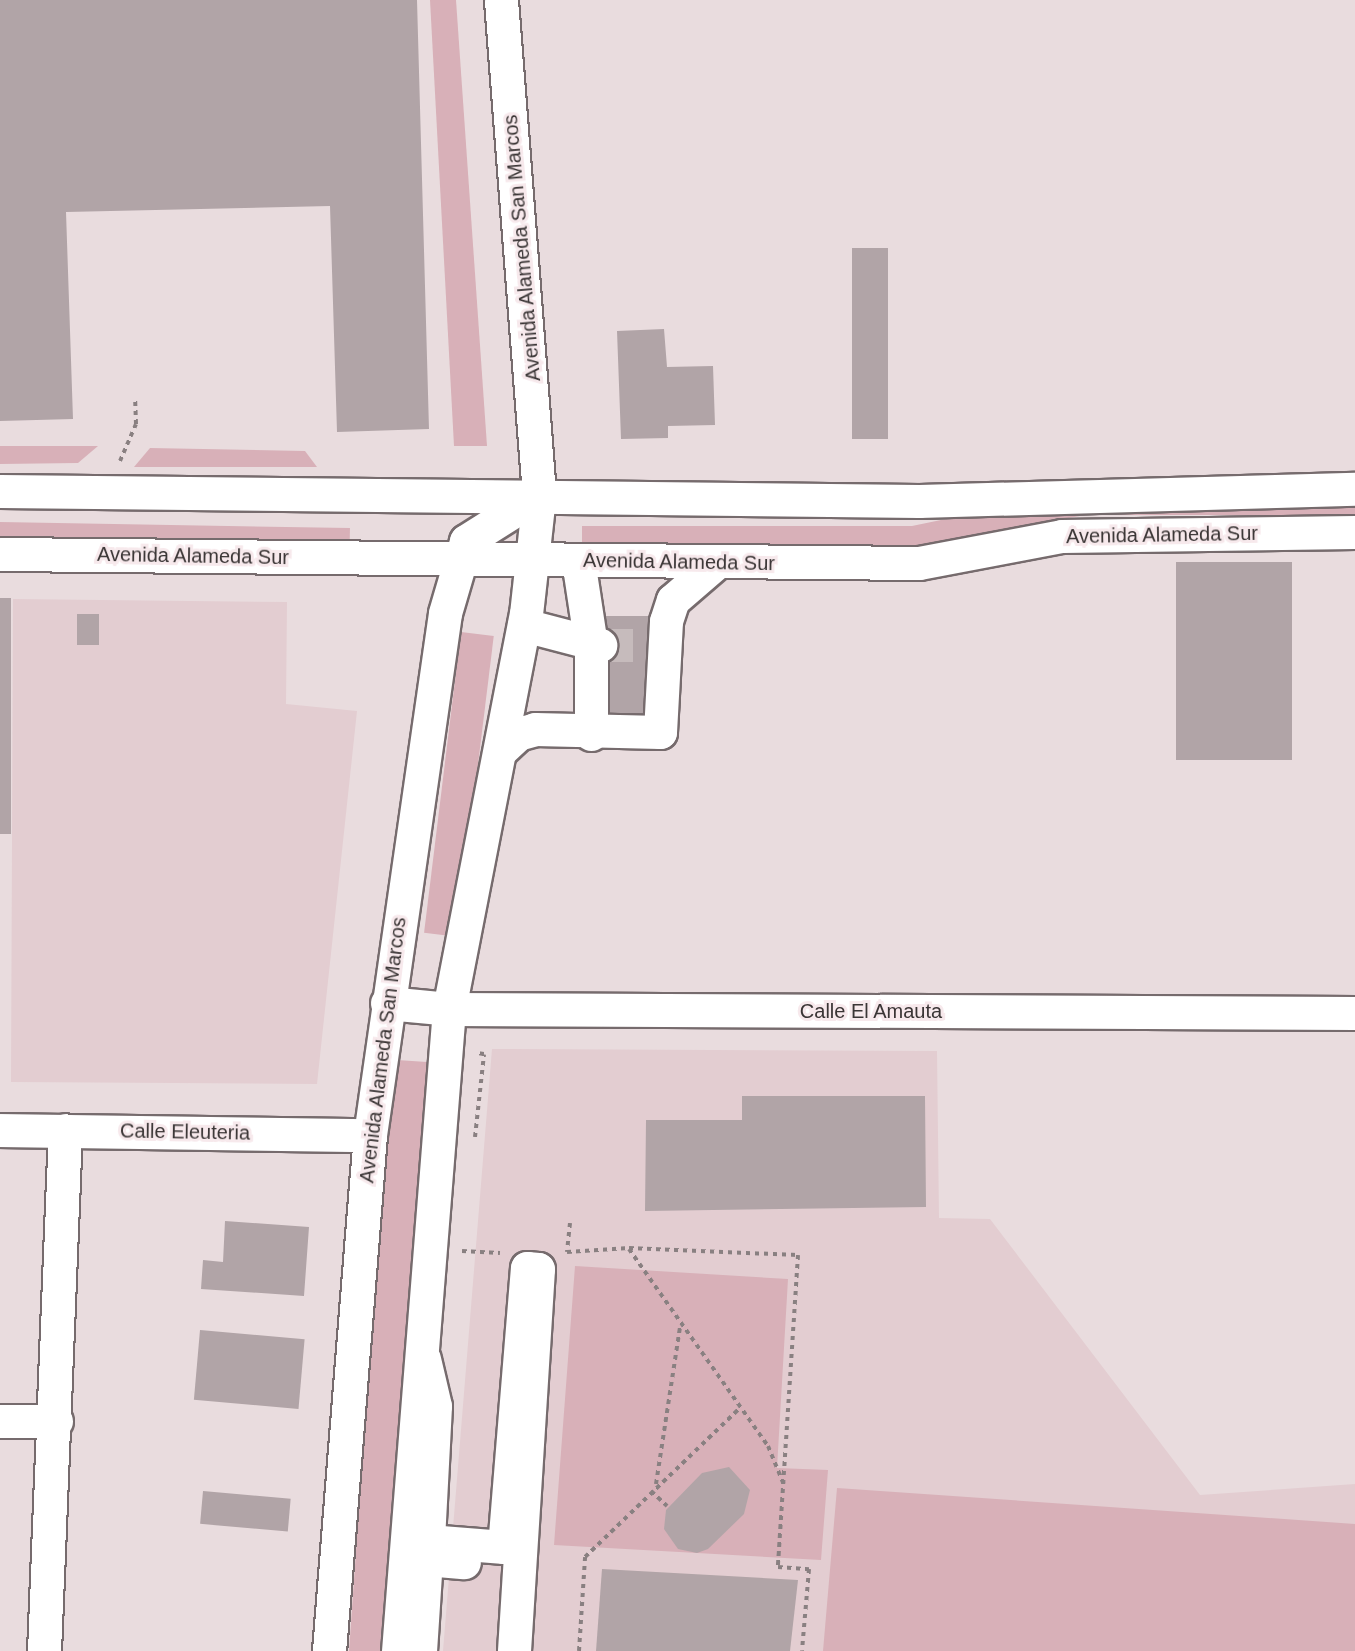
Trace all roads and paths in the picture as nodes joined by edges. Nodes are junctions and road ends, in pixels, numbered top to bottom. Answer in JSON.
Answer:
{"nodes":[{"id":1,"x":501,"y":0,"type":"edge"},
{"id":2,"x":135,"y":398,"type":"dead end"},
{"id":3,"x":130,"y":445,"type":"dead end"},
{"id":4,"x":1355,"y":489,"type":"edge"},
{"id":5,"x":0,"y":490,"type":"edge"},
{"id":6,"x":539,"y":496,"type":"junction"},
{"id":7,"x":1355,"y":532,"type":"edge"},
{"id":8,"x":0,"y":554,"type":"edge"},
{"id":9,"x":456,"y":559,"type":"junction"},
{"id":10,"x":578,"y":560,"type":"junction"},
{"id":11,"x":534,"y":561,"type":"junction"},
{"id":12,"x":716,"y":563,"type":"junction"},
{"id":13,"x":524,"y":625,"type":"junction"},
{"id":14,"x":596,"y":645,"type":"junction"},
{"id":15,"x":591,"y":734,"type":"junction"},
{"id":16,"x":500,"y":751,"type":"junction"},
{"id":17,"x":387,"y":1003,"type":"junction"},
{"id":18,"x":449,"y":1009,"type":"junction"},
{"id":19,"x":1355,"y":1013,"type":"edge"},
{"id":20,"x":447,"y":1051,"type":"junction"},
{"id":21,"x":0,"y":1130,"type":"edge"},
{"id":22,"x":65,"y":1130,"type":"junction"},
{"id":23,"x":370,"y":1135,"type":"junction"},
{"id":24,"x":474,"y":1146,"type":"dead end"},
{"id":25,"x":570,"y":1223,"type":"dead end"},
{"id":26,"x":463,"y":1239,"type":"dead end"},
{"id":27,"x":629,"y":1248,"type":"junction"},
{"id":28,"x":555,"y":1252,"type":"dead end"},
{"id":29,"x":567,"y":1252,"type":"junction"},
{"id":30,"x":509,"y":1253,"type":"dead end"},
{"id":31,"x":680,"y":1328,"type":"junction"},
{"id":32,"x":420,"y":1342,"type":"junction"},
{"id":33,"x":741,"y":1407,"type":"junction"},
{"id":34,"x":0,"y":1421,"type":"edge"},
{"id":35,"x":56,"y":1421,"type":"junction"},
{"id":36,"x":785,"y":1485,"type":"junction"},
{"id":37,"x":656,"y":1486,"type":"junction"},
{"id":38,"x":651,"y":1491,"type":"junction"},
{"id":39,"x":667,"y":1506,"type":"dead end"},
{"id":40,"x":44,"y":1651,"type":"edge"},
{"id":41,"x":329,"y":1651,"type":"edge"},
{"id":42,"x":398,"y":1651,"type":"edge"},
{"id":43,"x":420,"y":1651,"type":"edge"},
{"id":44,"x":499,"y":1651,"type":"edge"},
{"id":45,"x":514,"y":1651,"type":"edge"},
{"id":46,"x":579,"y":1651,"type":"edge"},
{"id":47,"x":802,"y":1651,"type":"edge"}],
"edges":[{"from":1,"to":6,"type":"main road","name":"Avenida Alameda San Marcos"},
{"from":2,"to":3,"type":"path"},
{"from":4,"to":6,"type":"main road"},
{"from":5,"to":6,"type":"main road"},
{"from":6,"to":9,"type":"main road","name":"Avenida Alameda San Marcos"},
{"from":6,"to":11,"type":"main road","name":"Avenida Alameda San Marcos"},
{"from":7,"to":12,"type":"main road","name":"Avenida Alameda Sur"},
{"from":8,"to":9,"type":"main road","name":"Avenida Alameda Sur"},
{"from":9,"to":11,"type":"main road","name":"Avenida Alameda Sur"},
{"from":9,"to":17,"type":"main road","name":"Avenida Alameda San Marcos"},
{"from":10,"to":11,"type":"main road","name":"Avenida Alameda Sur"},
{"from":10,"to":12,"type":"main road","name":"Avenida Alameda Sur"},
{"from":10,"to":14,"type":"main road"},
{"from":11,"to":13,"type":"main road","name":"Avenida Alameda San Marcos"},
{"from":12,"to":15,"type":"main road"},
{"from":13,"to":14,"type":"main road"},
{"from":13,"to":16,"type":"main road","name":"Avenida Alameda San Marcos"},
{"from":14,"to":15,"type":"main road"},
{"from":15,"to":16,"type":"main road"},
{"from":16,"to":18,"type":"main road","name":"Avenida Alameda San Marcos"},
{"from":17,"to":18,"type":"main road","name":"Calle El Amauta"},
{"from":17,"to":23,"type":"main road","name":"Avenida Alameda San Marcos"},
{"from":18,"to":19,"type":"main road","name":"Calle El Amauta"},
{"from":18,"to":20,"type":"main road","name":"Avenida Alameda San Marcos"},
{"from":20,"to":24,"type":"path"},
{"from":20,"to":32,"type":"main road","name":"Avenida Alameda San Marcos"},
{"from":21,"to":22,"type":"main road","name":"Calle Eleuteria"},
{"from":22,"to":23,"type":"main road","name":"Calle Eleuteria"},
{"from":22,"to":35,"type":"main road"},
{"from":23,"to":41,"type":"main road","name":"Avenida Alameda San Marcos"},
{"from":25,"to":29,"type":"path"},
{"from":26,"to":30,"type":"path"},
{"from":27,"to":29,"type":"path"},
{"from":27,"to":31,"type":"path"},
{"from":27,"to":36,"type":"path"},
{"from":28,"to":29,"type":"path"},
{"from":31,"to":33,"type":"path"},
{"from":31,"to":37,"type":"path"},
{"from":32,"to":42,"type":"main road","name":"Avenida Alameda San Marcos"},
{"from":32,"to":45,"type":"main road"},
{"from":33,"to":36,"type":"path"},
{"from":33,"to":37,"type":"path"},
{"from":34,"to":35,"type":"main road"},
{"from":35,"to":40,"type":"main road"},
{"from":36,"to":47,"type":"path"},
{"from":37,"to":38,"type":"path"},
{"from":38,"to":39,"type":"path"},
{"from":38,"to":46,"type":"path"},
{"from":43,"to":44,"type":"main road"}]}
